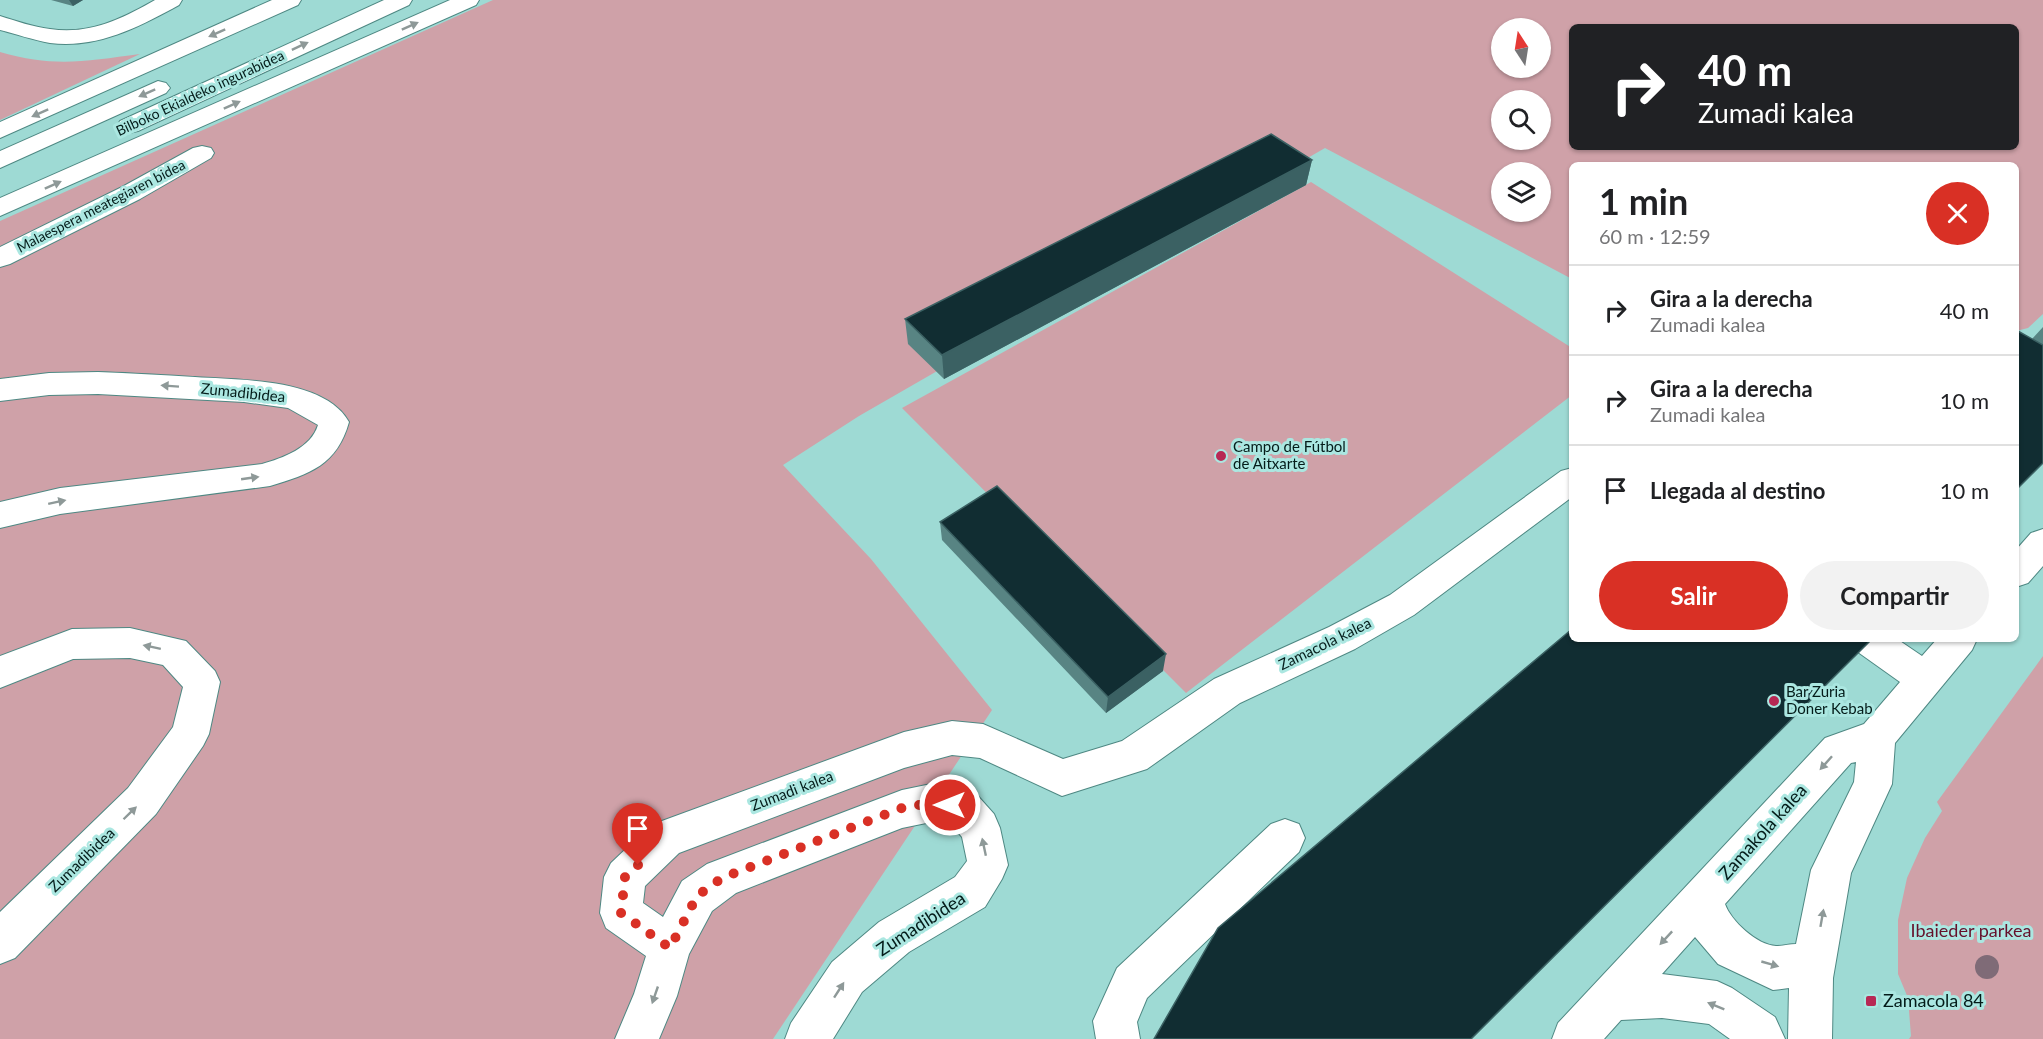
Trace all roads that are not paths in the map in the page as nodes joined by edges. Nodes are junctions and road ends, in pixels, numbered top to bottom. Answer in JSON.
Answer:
{"nodes":[{"id":1,"x":171,"y":0,"type":"edge"},
{"id":2,"x":290,"y":0,"type":"edge"},
{"id":3,"x":354,"y":0,"type":"edge"},
{"id":4,"x":401,"y":0,"type":"edge"},
{"id":5,"x":468,"y":0,"type":"edge"},
{"id":6,"x":0,"y":22,"type":"edge"},
{"id":7,"x":0,"y":131,"type":"edge"},
{"id":8,"x":202,"y":153,"type":"dead end"},
{"id":9,"x":0,"y":160,"type":"edge"},
{"id":10,"x":0,"y":187,"type":"edge"},
{"id":11,"x":0,"y":208,"type":"edge"},
{"id":12,"x":0,"y":258,"type":"edge"},
{"id":13,"x":0,"y":390,"type":"edge"},
{"id":14,"x":1569,"y":482,"type":"edge"},
{"id":15,"x":0,"y":516,"type":"edge"},
{"id":16,"x":2043,"y":543,"type":"edge"},
{"id":17,"x":2019,"y":570,"type":"edge"},
{"id":18,"x":1872,"y":642,"type":"edge"},
{"id":19,"x":1956,"y":642,"type":"edge"},
{"id":20,"x":0,"y":672,"type":"edge"},
{"id":21,"x":1924,"y":678,"type":"junction"},
{"id":22,"x":1877,"y":737,"type":"junction"},
{"id":23,"x":1062,"y":778,"type":"joint"},
{"id":24,"x":1285,"y":838,"type":"dead end"},
{"id":25,"x":1703,"y":898,"type":"junction"},
{"id":26,"x":0,"y":943,"type":"edge"},
{"id":27,"x":670,"y":948,"type":"junction"},
{"id":28,"x":1814,"y":963,"type":"junction"},
{"id":29,"x":1611,"y":999,"type":"junction"},
{"id":30,"x":637,"y":1039,"type":"edge"},
{"id":31,"x":807,"y":1039,"type":"edge"},
{"id":32,"x":1118,"y":1039,"type":"edge"},
{"id":33,"x":1574,"y":1039,"type":"edge"},
{"id":34,"x":1763,"y":1039,"type":"edge"},
{"id":35,"x":1810,"y":1039,"type":"edge"}],
"edges":[{"from":1,"to":6,"type":"main road"},
{"from":2,"to":7,"type":"main road","one_way":true},
{"from":3,"to":9,"type":"main road","name":"Bilboko Ekialdeko ingurabidea","one_way":true},
{"from":10,"to":4,"type":"main road","name":"Bilboko Ekialdeko ingurabidea","one_way":true},
{"from":11,"to":5,"type":"main road","one_way":true},
{"from":8,"to":12,"type":"main road","name":"Malaespera meategiaren bidea"},
{"from":15,"to":13,"type":"main road","name":"Zumadibidea","one_way":true},
{"from":14,"to":23,"type":"main road","name":"Zamacola kalea"},
{"from":16,"to":17,"type":"main road"},
{"from":18,"to":21,"type":"main road"},
{"from":19,"to":21,"type":"main road"},
{"from":26,"to":20,"type":"main road","name":"Zumadibidea","one_way":true},
{"from":21,"to":22,"type":"main road"},
{"from":22,"to":25,"type":"main road","name":"Zamakola kalea","one_way":true},
{"from":28,"to":22,"type":"main road","one_way":true},
{"from":23,"to":27,"type":"main road","name":"Zumadi kalea"},
{"from":24,"to":32,"type":"main road"},
{"from":25,"to":28,"type":"main road","one_way":true},
{"from":25,"to":29,"type":"main road","name":"Zamakola kalea","one_way":true},
{"from":27,"to":30,"type":"main road","name":"Zumadibidea","one_way":true},
{"from":31,"to":27,"type":"main road","name":"Zumadibidea","one_way":true},
{"from":28,"to":35,"type":"main road"},
{"from":29,"to":33,"type":"main road","name":"Zamakola kalea"},
{"from":34,"to":29,"type":"main road","one_way":true}]}
